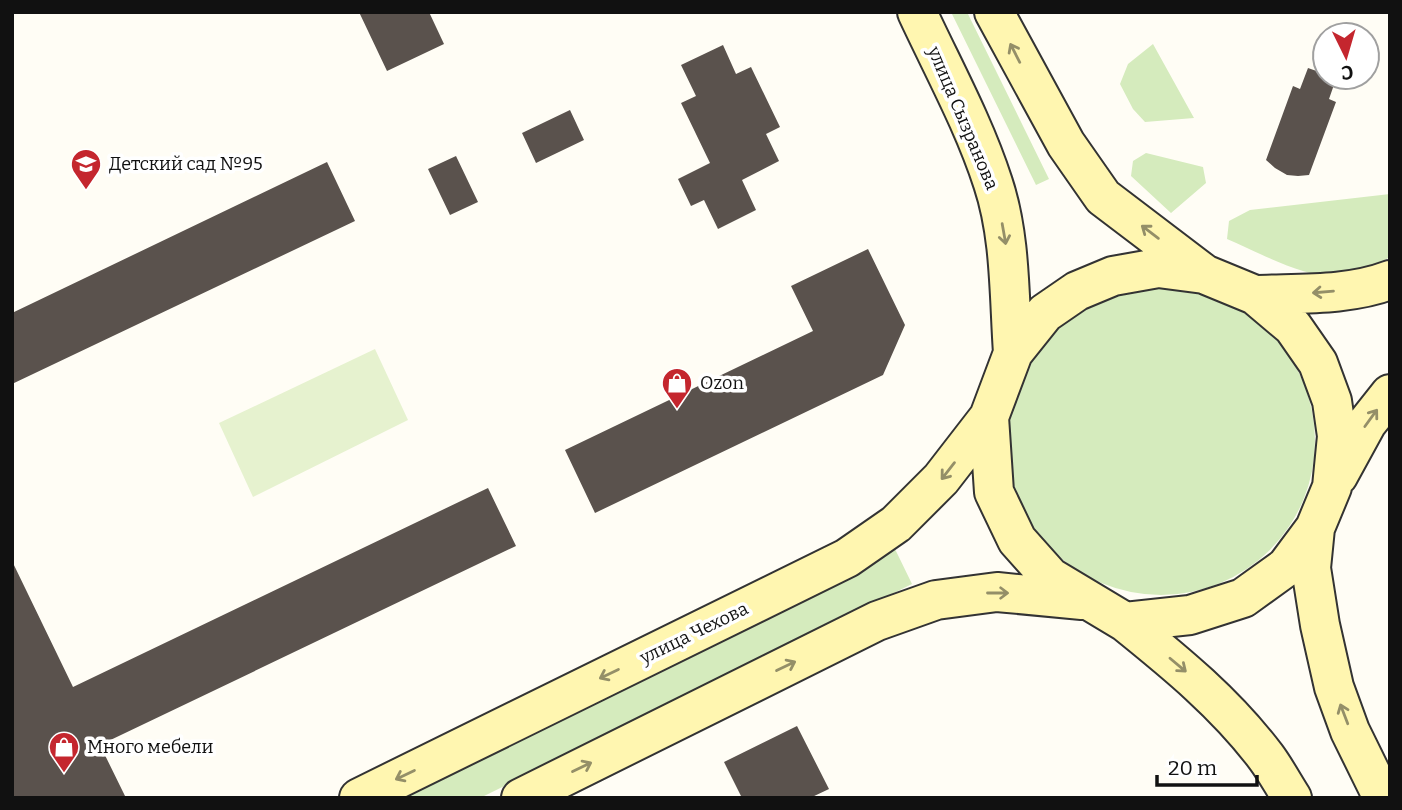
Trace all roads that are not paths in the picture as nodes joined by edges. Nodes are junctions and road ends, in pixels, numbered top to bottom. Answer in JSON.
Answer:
{"nodes":[{"id":1,"x":916,"y":12,"type":"edge"},
{"id":2,"x":994,"y":12,"type":"edge"},
{"id":3,"x":1204,"y":274,"type":"junction"},
{"id":4,"x":1390,"y":279,"type":"edge"},
{"id":5,"x":1255,"y":295,"type":"junction"},
{"id":6,"x":1013,"y":353,"type":"junction"},
{"id":7,"x":1390,"y":394,"type":"edge"},
{"id":8,"x":989,"y":416,"type":"junction"},
{"id":9,"x":1332,"y":486,"type":"junction"},
{"id":10,"x":1315,"y":528,"type":"junction"},
{"id":11,"x":1089,"y":601,"type":"junction"},
{"id":12,"x":1125,"y":622,"type":"junction"},
{"id":13,"x":359,"y":798,"type":"edge"},
{"id":14,"x":521,"y":798,"type":"edge"},
{"id":15,"x":1292,"y":798,"type":"edge"},
{"id":16,"x":1383,"y":798,"type":"edge"}],
"edges":[{"from":1,"to":6,"type":"main road","name":"улица Сызранова","one_way":true},
{"from":3,"to":2,"type":"main road","one_way":true},
{"from":3,"to":5,"type":"main road"},
{"from":3,"to":6,"type":"main road"},
{"from":4,"to":5,"type":"main road","one_way":true},
{"from":5,"to":9,"type":"main road"},
{"from":6,"to":8,"type":"main road"},
{"from":9,"to":7,"type":"main road","one_way":true},
{"from":8,"to":11,"type":"main road"},
{"from":8,"to":13,"type":"main road","name":"улица Чехова","one_way":true},
{"from":9,"to":10,"type":"main road"},
{"from":10,"to":12,"type":"main road"},
{"from":16,"to":10,"type":"main road","one_way":true},
{"from":11,"to":12,"type":"main road"},
{"from":14,"to":11,"type":"main road","one_way":true},
{"from":12,"to":15,"type":"main road","one_way":true}]}
